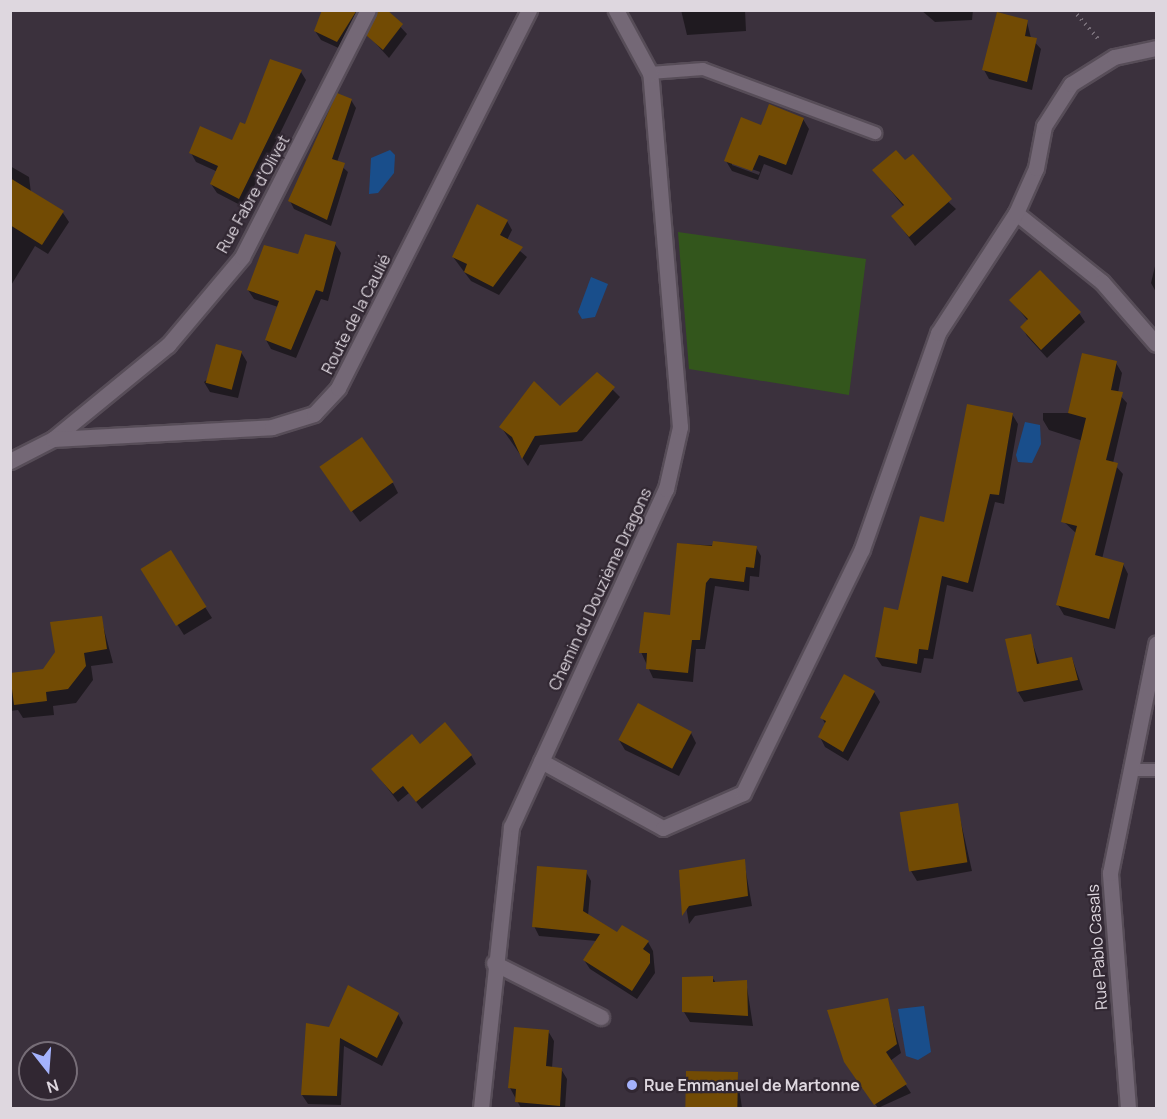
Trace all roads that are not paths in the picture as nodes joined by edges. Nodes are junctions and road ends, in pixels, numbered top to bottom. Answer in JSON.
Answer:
{"nodes":[{"id":1,"x":368,"y":10,"type":"edge"},
{"id":2,"x":529,"y":10,"type":"edge"},
{"id":3,"x":616,"y":10,"type":"edge"},
{"id":4,"x":1156,"y":48,"type":"edge"},
{"id":5,"x":650,"y":73,"type":"junction"},
{"id":6,"x":875,"y":133,"type":"dead end"},
{"id":7,"x":1016,"y":213,"type":"junction"},
{"id":8,"x":1156,"y":344,"type":"edge"},
{"id":9,"x":52,"y":439,"type":"junction"},
{"id":10,"x":10,"y":461,"type":"edge"},
{"id":11,"x":1156,"y":644,"type":"edge"},
{"id":12,"x":541,"y":761,"type":"junction"},
{"id":13,"x":1132,"y":770,"type":"junction"},
{"id":14,"x":1156,"y":770,"type":"edge"},
{"id":15,"x":494,"y":963,"type":"junction"},
{"id":16,"x":601,"y":1017,"type":"dead end"},
{"id":17,"x":481,"y":1108,"type":"edge"},
{"id":18,"x":1128,"y":1108,"type":"edge"}],
"edges":[{"from":1,"to":9,"type":"street","name":"Rue Fabre d'Olivet"},
{"from":2,"to":9,"type":"street","name":"Route de la Caulié"},
{"from":3,"to":5,"type":"street","name":"Chemin du Douzième Dragons"},
{"from":4,"to":7,"type":"street"},
{"from":5,"to":6,"type":"lane"},
{"from":5,"to":12,"type":"street","name":"Chemin du Douzième Dragons"},
{"from":7,"to":8,"type":"street"},
{"from":7,"to":12,"type":"street"},
{"from":9,"to":10,"type":"street","name":"Route de la Caulié"},
{"from":11,"to":13,"type":"street","name":"Rue Pablo Casals"},
{"from":12,"to":15,"type":"street","name":"Chemin du Douzième Dragons"},
{"from":13,"to":14,"type":"lane"},
{"from":13,"to":18,"type":"street","name":"Rue Pablo Casals"},
{"from":15,"to":16,"type":"street"},
{"from":15,"to":17,"type":"street","name":"Chemin du Douzième Dragons"}]}
